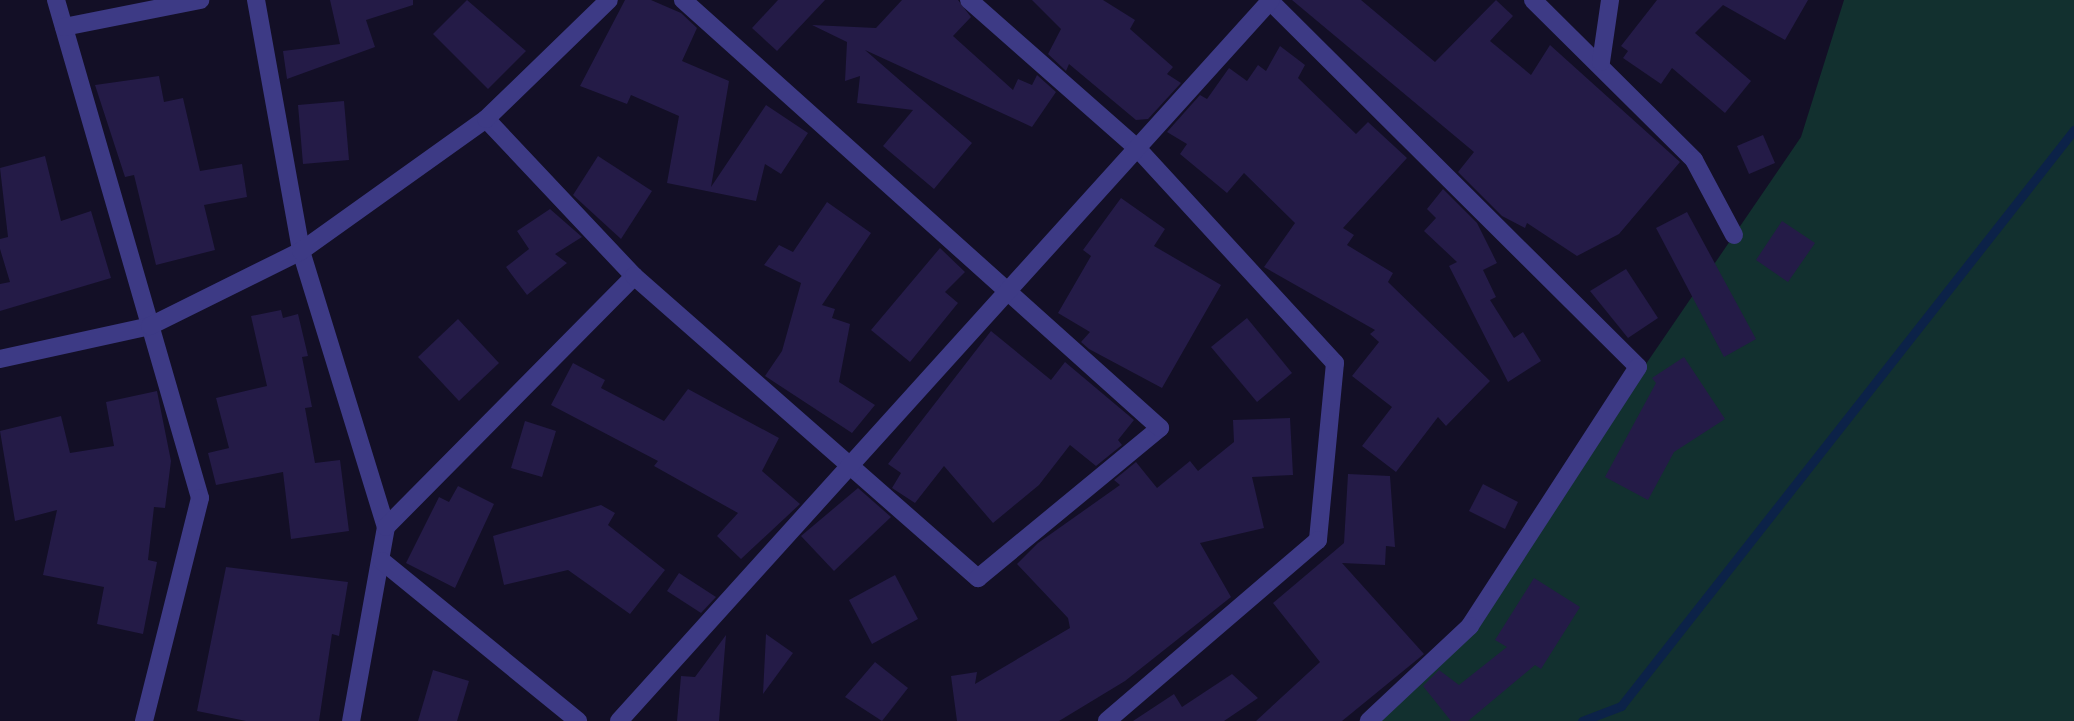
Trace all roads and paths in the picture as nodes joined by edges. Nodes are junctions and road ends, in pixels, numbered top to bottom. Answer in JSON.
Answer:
{"nodes":[{"id":1,"x":57,"y":0,"type":"edge"},
{"id":2,"x":200,"y":0,"type":"edge"},
{"id":3,"x":256,"y":0,"type":"edge"},
{"id":4,"x":609,"y":0,"type":"edge"},
{"id":5,"x":683,"y":0,"type":"edge"},
{"id":6,"x":969,"y":0,"type":"edge"},
{"id":7,"x":1270,"y":0,"type":"edge"},
{"id":8,"x":1533,"y":0,"type":"edge"},
{"id":9,"x":1610,"y":0,"type":"edge"},
{"id":10,"x":64,"y":27,"type":"junction"},
{"id":11,"x":1601,"y":62,"type":"junction"},
{"id":12,"x":486,"y":119,"type":"junction"},
{"id":13,"x":1138,"y":149,"type":"junction"},
{"id":14,"x":1734,"y":235,"type":"dead end"},
{"id":15,"x":301,"y":251,"type":"junction"},
{"id":16,"x":634,"y":276,"type":"junction"},
{"id":17,"x":1011,"y":290,"type":"junction"},
{"id":18,"x":150,"y":326,"type":"junction"},
{"id":19,"x":0,"y":359,"type":"edge"},
{"id":20,"x":851,"y":466,"type":"junction"},
{"id":21,"x":386,"y":527,"type":"junction"},
{"id":22,"x":382,"y":561,"type":"junction"},
{"id":23,"x":144,"y":721,"type":"edge"},
{"id":24,"x":351,"y":721,"type":"edge"},
{"id":25,"x":578,"y":721,"type":"edge"},
{"id":26,"x":619,"y":721,"type":"edge"},
{"id":27,"x":1107,"y":721,"type":"edge"},
{"id":28,"x":1369,"y":721,"type":"edge"}],
"edges":[{"from":1,"to":10,"type":"street"},
{"from":2,"to":10,"type":"street"},
{"from":3,"to":15,"type":"street"},
{"from":4,"to":12,"type":"street"},
{"from":5,"to":17,"type":"street"},
{"from":6,"to":13,"type":"street"},
{"from":7,"to":13,"type":"street"},
{"from":7,"to":28,"type":"street"},
{"from":8,"to":11,"type":"street"},
{"from":9,"to":11,"type":"street"},
{"from":10,"to":18,"type":"street"},
{"from":11,"to":14,"type":"street"},
{"from":12,"to":15,"type":"street"},
{"from":12,"to":16,"type":"street"},
{"from":13,"to":17,"type":"street"},
{"from":13,"to":27,"type":"street"},
{"from":15,"to":18,"type":"street"},
{"from":15,"to":21,"type":"street"},
{"from":16,"to":20,"type":"street"},
{"from":16,"to":21,"type":"street"},
{"from":17,"to":20,"type":"street"},
{"from":17,"to":20,"type":"street"},
{"from":18,"to":19,"type":"street"},
{"from":18,"to":23,"type":"street"},
{"from":20,"to":26,"type":"street"},
{"from":21,"to":22,"type":"street"},
{"from":22,"to":24,"type":"street"},
{"from":22,"to":25,"type":"street"}]}
